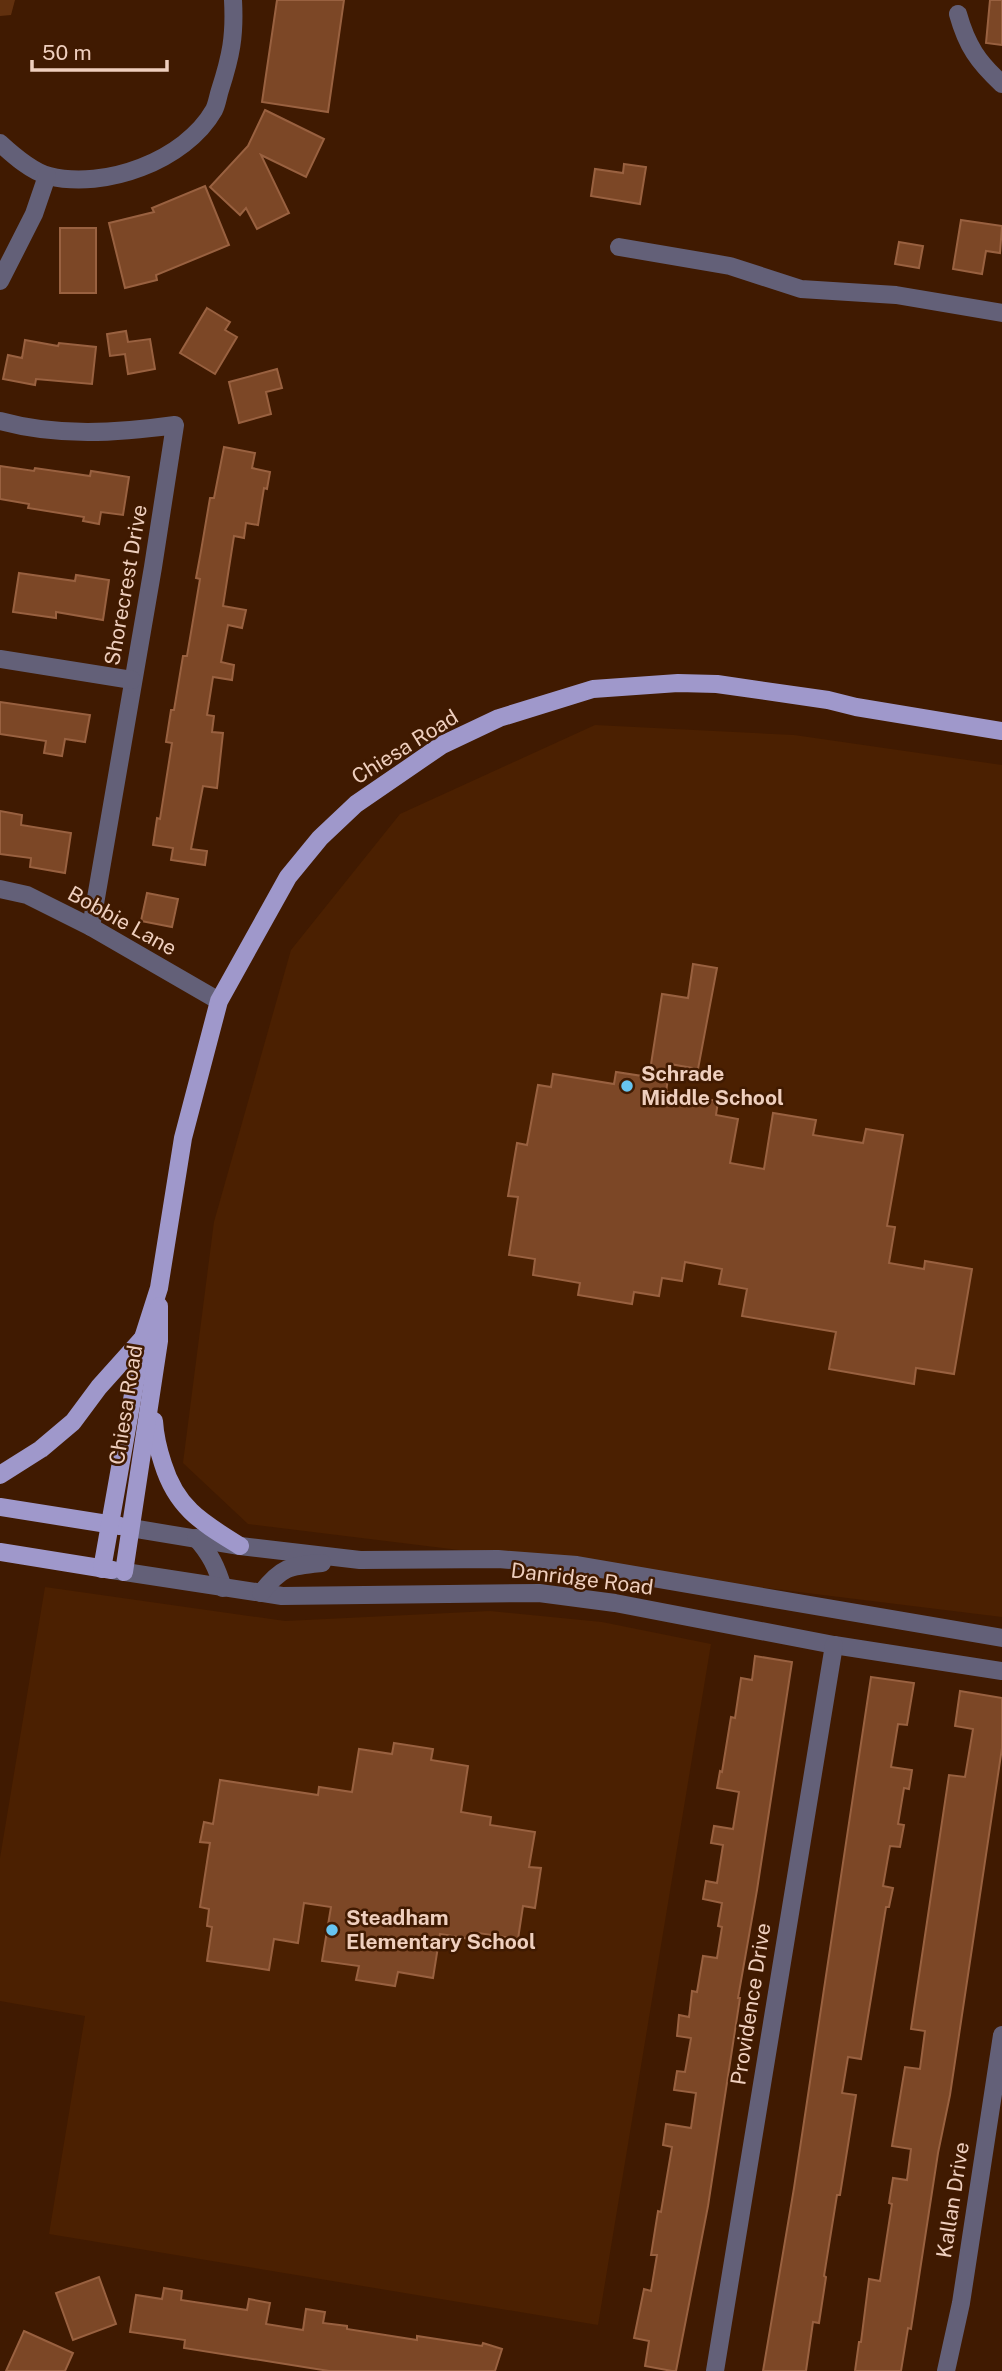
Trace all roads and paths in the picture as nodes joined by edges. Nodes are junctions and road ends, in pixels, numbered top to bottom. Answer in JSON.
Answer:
{"nodes":[{"id":1,"x":233,"y":0,"type":"edge"},
{"id":2,"x":958,"y":15,"type":"dead end"},
{"id":3,"x":1002,"y":84,"type":"edge"},
{"id":4,"x":0,"y":143,"type":"edge"},
{"id":5,"x":47,"y":176,"type":"junction"},
{"id":6,"x":619,"y":247,"type":"dead end"},
{"id":7,"x":0,"y":281,"type":"edge"},
{"id":8,"x":1002,"y":313,"type":"edge"},
{"id":9,"x":0,"y":421,"type":"edge"},
{"id":10,"x":0,"y":659,"type":"edge"},
{"id":11,"x":132,"y":680,"type":"junction"},
{"id":12,"x":1002,"y":731,"type":"edge"},
{"id":13,"x":0,"y":889,"type":"edge"},
{"id":14,"x":91,"y":928,"type":"junction"},
{"id":15,"x":219,"y":1001,"type":"junction"},
{"id":16,"x":159,"y":1288,"type":"junction"},
{"id":17,"x":143,"y":1338,"type":"junction"},
{"id":18,"x":154,"y":1377,"type":"junction"},
{"id":19,"x":0,"y":1475,"type":"edge"},
{"id":20,"x":0,"y":1507,"type":"edge"},
{"id":21,"x":110,"y":1525,"type":"junction"},
{"id":22,"x":131,"y":1528,"type":"junction"},
{"id":23,"x":195,"y":1538,"type":"junction"},
{"id":24,"x":240,"y":1546,"type":"junction"},
{"id":25,"x":0,"y":1552,"type":"edge"},
{"id":26,"x":360,"y":1560,"type":"junction"},
{"id":27,"x":113,"y":1571,"type":"junction"},
{"id":28,"x":223,"y":1587,"type":"junction"},
{"id":29,"x":261,"y":1593,"type":"junction"},
{"id":30,"x":1002,"y":1638,"type":"edge"},
{"id":31,"x":834,"y":1645,"type":"junction"},
{"id":32,"x":1002,"y":1671,"type":"edge"},
{"id":33,"x":1002,"y":2035,"type":"edge"},
{"id":34,"x":715,"y":2371,"type":"edge"},
{"id":35,"x":946,"y":2371,"type":"edge"}],
"edges":[{"from":1,"to":5,"type":"street"},
{"from":2,"to":3,"type":"street"},
{"from":4,"to":5,"type":"street"},
{"from":5,"to":7,"type":"street"},
{"from":6,"to":8,"type":"street"},
{"from":9,"to":11,"type":"street","name":"Shorecrest Drive"},
{"from":10,"to":11,"type":"street"},
{"from":11,"to":14,"type":"street","name":"Shorecrest Drive"},
{"from":12,"to":15,"type":"main road","name":"Chiesa Road"},
{"from":13,"to":14,"type":"street","name":"Bobbie Lane"},
{"from":14,"to":15,"type":"street","name":"Bobbie Lane"},
{"from":15,"to":16,"type":"main road","name":"Chiesa Road"},
{"from":16,"to":17,"type":"main road","name":"Chiesa Road"},
{"from":16,"to":18,"type":"main road","name":"Chiesa Road"},
{"from":17,"to":19,"type":"main road"},
{"from":17,"to":21,"type":"main road","name":"Chiesa Road"},
{"from":18,"to":22,"type":"main road","name":"Chiesa Road"},
{"from":18,"to":24,"type":"main road"},
{"from":20,"to":21,"type":"main road"},
{"from":21,"to":22,"type":"main road"},
{"from":21,"to":27,"type":"main road","name":"Chiesa Road"},
{"from":22,"to":23,"type":"street","name":"Danridge Road"},
{"from":22,"to":27,"type":"main road","name":"Chiesa Road"},
{"from":23,"to":24,"type":"street","name":"Danridge Road"},
{"from":23,"to":28,"type":"street"},
{"from":24,"to":26,"type":"street","name":"Danridge Road"},
{"from":25,"to":27,"type":"main road"},
{"from":26,"to":29,"type":"street"},
{"from":26,"to":30,"type":"street","name":"Danridge Road"},
{"from":27,"to":28,"type":"street","name":"Danridge Road"},
{"from":28,"to":29,"type":"street","name":"Danridge Road"},
{"from":29,"to":31,"type":"street","name":"Danridge Road"},
{"from":31,"to":32,"type":"street","name":"Danridge Road"},
{"from":31,"to":34,"type":"street","name":"Providence Drive"},
{"from":33,"to":35,"type":"street","name":"Kallan Drive"}]}
